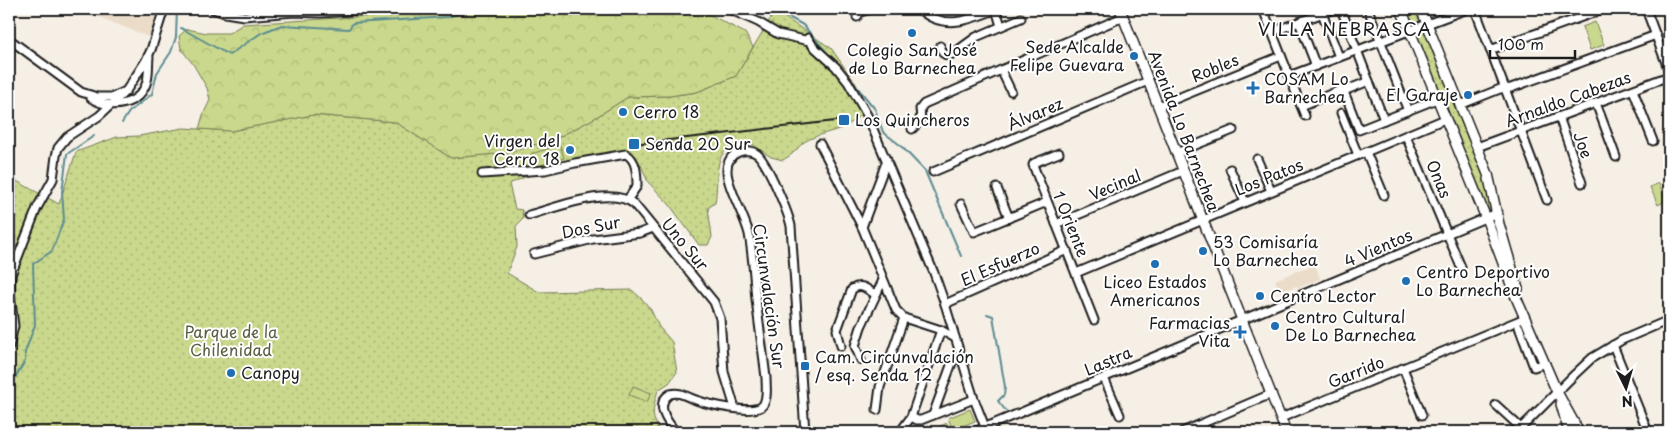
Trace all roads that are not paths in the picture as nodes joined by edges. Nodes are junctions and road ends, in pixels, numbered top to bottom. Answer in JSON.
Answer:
{"nodes":[{"id":1,"x":164,"y":9,"type":"edge"},
{"id":2,"x":213,"y":9,"type":"edge"},
{"id":3,"x":279,"y":9,"type":"edge"},
{"id":4,"x":377,"y":9,"type":"edge"},
{"id":5,"x":729,"y":9,"type":"edge"},
{"id":6,"x":872,"y":9,"type":"edge"},
{"id":7,"x":919,"y":9,"type":"edge"},
{"id":8,"x":996,"y":9,"type":"edge"},
{"id":9,"x":1263,"y":9,"type":"edge"},
{"id":10,"x":1334,"y":9,"type":"edge"},
{"id":11,"x":1341,"y":9,"type":"edge"},
{"id":12,"x":1368,"y":9,"type":"edge"},
{"id":13,"x":1401,"y":9,"type":"edge"},
{"id":14,"x":1421,"y":9,"type":"edge"},
{"id":15,"x":1475,"y":9,"type":"edge"},
{"id":16,"x":1604,"y":9,"type":"edge"},
{"id":17,"x":1646,"y":9,"type":"edge"},
{"id":18,"x":1462,"y":10,"type":"edge"},
{"id":19,"x":244,"y":12,"type":"edge"},
{"id":20,"x":294,"y":12,"type":"junction"},
{"id":21,"x":1122,"y":13,"type":"edge"},
{"id":22,"x":1322,"y":13,"type":"junction"},
{"id":23,"x":857,"y":17,"type":"dead end"},
{"id":24,"x":1022,"y":18,"type":"dead end"},
{"id":25,"x":1299,"y":22,"type":"junction"},
{"id":26,"x":1427,"y":23,"type":"junction"},
{"id":27,"x":1001,"y":26,"type":"junction"},
{"id":28,"x":1410,"y":30,"type":"junction"},
{"id":29,"x":1272,"y":32,"type":"junction"},
{"id":30,"x":1656,"y":35,"type":"junction"},
{"id":31,"x":9,"y":39,"type":"edge"},
{"id":32,"x":1381,"y":41,"type":"junction"},
{"id":33,"x":940,"y":46,"type":"dead end"},
{"id":34,"x":151,"y":50,"type":"junction"},
{"id":35,"x":1357,"y":50,"type":"junction"},
{"id":36,"x":1490,"y":50,"type":"junction"},
{"id":37,"x":1282,"y":56,"type":"junction"},
{"id":38,"x":1339,"y":57,"type":"junction"},
{"id":39,"x":1316,"y":66,"type":"junction"},
{"id":40,"x":1001,"y":70,"type":"junction"},
{"id":41,"x":1669,"y":71,"type":"edge"},
{"id":42,"x":1290,"y":76,"type":"junction"},
{"id":43,"x":1669,"y":76,"type":"edge"},
{"id":44,"x":1148,"y":81,"type":"junction"},
{"id":45,"x":1369,"y":81,"type":"junction"},
{"id":46,"x":1505,"y":89,"type":"junction"},
{"id":47,"x":1344,"y":90,"type":"junction"},
{"id":48,"x":1633,"y":90,"type":"junction"},
{"id":49,"x":126,"y":91,"type":"junction"},
{"id":50,"x":1011,"y":91,"type":"dead end"},
{"id":51,"x":87,"y":94,"type":"junction"},
{"id":52,"x":1437,"y":99,"type":"junction"},
{"id":53,"x":1596,"y":103,"type":"junction"},
{"id":54,"x":112,"y":105,"type":"junction"},
{"id":55,"x":1460,"y":105,"type":"junction"},
{"id":56,"x":1158,"y":106,"type":"junction"},
{"id":57,"x":1301,"y":106,"type":"junction"},
{"id":58,"x":1408,"y":110,"type":"junction"},
{"id":59,"x":1342,"y":113,"type":"dead end"},
{"id":60,"x":1305,"y":116,"type":"dead end"},
{"id":61,"x":1559,"y":117,"type":"junction"},
{"id":62,"x":1384,"y":120,"type":"junction"},
{"id":63,"x":1445,"y":120,"type":"junction"},
{"id":64,"x":912,"y":129,"type":"dead end"},
{"id":65,"x":1233,"y":130,"type":"dead end"},
{"id":66,"x":1521,"y":131,"type":"junction"},
{"id":67,"x":1406,"y":136,"type":"junction"},
{"id":68,"x":1652,"y":142,"type":"dead end"},
{"id":69,"x":820,"y":144,"type":"dead end"},
{"id":70,"x":1477,"y":147,"type":"junction"},
{"id":71,"x":1366,"y":152,"type":"junction"},
{"id":72,"x":1059,"y":153,"type":"dead end"},
{"id":73,"x":1176,"y":153,"type":"junction"},
{"id":74,"x":1358,"y":155,"type":"junction"},
{"id":75,"x":1616,"y":157,"type":"dead end"},
{"id":76,"x":1257,"y":158,"type":"dead end"},
{"id":77,"x":887,"y":160,"type":"junction"},
{"id":78,"x":1230,"y":169,"type":"dead end"},
{"id":79,"x":1184,"y":171,"type":"junction"},
{"id":80,"x":933,"y":172,"type":"dead end"},
{"id":81,"x":482,"y":174,"type":"dead end"},
{"id":82,"x":1582,"y":183,"type":"dead end"},
{"id":83,"x":997,"y":188,"type":"dead end"},
{"id":84,"x":1272,"y":191,"type":"junction"},
{"id":85,"x":1384,"y":195,"type":"dead end"},
{"id":86,"x":628,"y":199,"type":"junction"},
{"id":87,"x":1547,"y":200,"type":"dead end"},
{"id":88,"x":1047,"y":202,"type":"junction"},
{"id":89,"x":1245,"y":202,"type":"junction"},
{"id":90,"x":961,"y":204,"type":"dead end"},
{"id":91,"x":1496,"y":213,"type":"junction"},
{"id":92,"x":529,"y":215,"type":"dead end"},
{"id":93,"x":1009,"y":218,"type":"junction"},
{"id":94,"x":1486,"y":218,"type":"junction"},
{"id":95,"x":1202,"y":219,"type":"junction"},
{"id":96,"x":1056,"y":224,"type":"junction"},
{"id":97,"x":862,"y":227,"type":"junction"},
{"id":98,"x":653,"y":228,"type":"junction"},
{"id":99,"x":1447,"y":234,"type":"junction"},
{"id":100,"x":1067,"y":250,"type":"junction"},
{"id":101,"x":534,"y":254,"type":"dead end"},
{"id":102,"x":1460,"y":267,"type":"dead end"},
{"id":103,"x":1076,"y":273,"type":"junction"},
{"id":104,"x":883,"y":280,"type":"junction"},
{"id":105,"x":875,"y":294,"type":"junction"},
{"id":106,"x":945,"y":304,"type":"junction"},
{"id":107,"x":1524,"y":315,"type":"junction"},
{"id":108,"x":904,"y":318,"type":"junction"},
{"id":109,"x":1094,"y":320,"type":"dead end"},
{"id":110,"x":1242,"y":320,"type":"junction"},
{"id":111,"x":1669,"y":320,"type":"edge"},
{"id":112,"x":1519,"y":327,"type":"dead end"},
{"id":113,"x":941,"y":330,"type":"junction"},
{"id":114,"x":956,"y":338,"type":"junction"},
{"id":115,"x":1613,"y":345,"type":"junction"},
{"id":116,"x":841,"y":346,"type":"dead end"},
{"id":117,"x":9,"y":347,"type":"edge"},
{"id":118,"x":961,"y":355,"type":"junction"},
{"id":119,"x":861,"y":360,"type":"dead end"},
{"id":120,"x":1545,"y":363,"type":"junction"},
{"id":121,"x":1403,"y":368,"type":"junction"},
{"id":122,"x":1104,"y":378,"type":"junction"},
{"id":123,"x":1557,"y":392,"type":"junction"},
{"id":124,"x":1271,"y":394,"type":"junction"},
{"id":125,"x":974,"y":399,"type":"junction"},
{"id":126,"x":1496,"y":405,"type":"dead end"},
{"id":127,"x":735,"y":408,"type":"junction"},
{"id":128,"x":877,"y":410,"type":"dead end"},
{"id":129,"x":933,"y":415,"type":"junction"},
{"id":130,"x":1120,"y":415,"type":"dead end"},
{"id":131,"x":1422,"y":415,"type":"dead end"},
{"id":132,"x":911,"y":417,"type":"junction"},
{"id":133,"x":1280,"y":418,"type":"junction"},
{"id":134,"x":986,"y":430,"type":"edge"},
{"id":135,"x":1519,"y":430,"type":"edge"},
{"id":136,"x":676,"y":432,"type":"edge"},
{"id":137,"x":805,"y":432,"type":"edge"},
{"id":138,"x":900,"y":432,"type":"edge"},
{"id":139,"x":974,"y":432,"type":"edge"},
{"id":140,"x":1182,"y":432,"type":"edge"},
{"id":141,"x":1286,"y":432,"type":"edge"},
{"id":142,"x":1569,"y":432,"type":"edge"},
{"id":143,"x":1579,"y":432,"type":"edge"},
{"id":144,"x":1648,"y":432,"type":"edge"}],
"edges":[{"from":1,"to":34,"type":"street"},
{"from":2,"to":19,"type":"street"},
{"from":3,"to":20,"type":"street"},
{"from":4,"to":20,"type":"street"},
{"from":5,"to":77,"type":"street"},
{"from":6,"to":23,"type":"street"},
{"from":7,"to":8,"type":"street"},
{"from":8,"to":27,"type":"street"},
{"from":9,"to":29,"type":"street"},
{"from":10,"to":22,"type":"street"},
{"from":11,"to":35,"type":"street"},
{"from":12,"to":32,"type":"street"},
{"from":13,"to":28,"type":"main road"},
{"from":14,"to":26,"type":"main road"},
{"from":15,"to":36,"type":"street"},
{"from":16,"to":36,"type":"street"},
{"from":17,"to":30,"type":"street"},
{"from":18,"to":26,"type":"street"},
{"from":19,"to":20,"type":"street"},
{"from":21,"to":40,"type":"street"},
{"from":21,"to":44,"type":"main road","name":"Avenida Lo Barnechea"},
{"from":22,"to":25,"type":"street"},
{"from":22,"to":38,"type":"street"},
{"from":24,"to":27,"type":"street"},
{"from":25,"to":29,"type":"street"},
{"from":25,"to":39,"type":"street"},
{"from":26,"to":28,"type":"street"},
{"from":26,"to":55,"type":"main road"},
{"from":27,"to":33,"type":"street"},
{"from":28,"to":32,"type":"street"},
{"from":28,"to":52,"type":"main road"},
{"from":29,"to":37,"type":"street"},
{"from":30,"to":41,"type":"street"},
{"from":30,"to":46,"type":"street"},
{"from":31,"to":51,"type":"street"},
{"from":32,"to":35,"type":"street"},
{"from":32,"to":58,"type":"street"},
{"from":34,"to":49,"type":"street"},
{"from":34,"to":54,"type":"street"},
{"from":35,"to":38,"type":"street"},
{"from":35,"to":45,"type":"street"},
{"from":36,"to":46,"type":"street"},
{"from":37,"to":42,"type":"street"},
{"from":37,"to":56,"type":"street","name":"Robles"},
{"from":38,"to":39,"type":"street"},
{"from":39,"to":42,"type":"street"},
{"from":40,"to":50,"type":"street"},
{"from":40,"to":64,"type":"street"},
{"from":42,"to":57,"type":"street"},
{"from":43,"to":48,"type":"street","name":"Arnaldo Cabezas"},
{"from":44,"to":56,"type":"main road","name":"Avenida Lo Barnechea"},
{"from":44,"to":80,"type":"street","name":"Álvarez"},
{"from":45,"to":47,"type":"street"},
{"from":45,"to":62,"type":"street"},
{"from":46,"to":55,"type":"street"},
{"from":46,"to":66,"type":"street"},
{"from":47,"to":57,"type":"street"},
{"from":47,"to":62,"type":"street"},
{"from":48,"to":53,"type":"street","name":"Arnaldo Cabezas"},
{"from":48,"to":68,"type":"street"},
{"from":49,"to":51,"type":"street"},
{"from":49,"to":54,"type":"street"},
{"from":51,"to":54,"type":"street"},
{"from":52,"to":58,"type":"street"},
{"from":52,"to":63,"type":"main road"},
{"from":53,"to":61,"type":"street","name":"Arnaldo Cabezas"},
{"from":53,"to":75,"type":"street"},
{"from":54,"to":117,"type":"street"},
{"from":55,"to":70,"type":"main road"},
{"from":56,"to":73,"type":"main road","name":"Avenida Lo Barnechea"},
{"from":57,"to":60,"type":"street"},
{"from":58,"to":62,"type":"street"},
{"from":59,"to":74,"type":"street"},
{"from":61,"to":66,"type":"street","name":"Arnaldo Cabezas"},
{"from":61,"to":82,"type":"street","name":"Joe"},
{"from":63,"to":67,"type":"street","name":"Los Patos"},
{"from":63,"to":94,"type":"main road"},
{"from":65,"to":73,"type":"street"},
{"from":66,"to":70,"type":"street","name":"Arnaldo Cabezas"},
{"from":66,"to":87,"type":"street"},
{"from":67,"to":71,"type":"street","name":"Los Patos"},
{"from":67,"to":99,"type":"street","name":"Onas"},
{"from":69,"to":97,"type":"street"},
{"from":70,"to":91,"type":"main road"},
{"from":71,"to":74,"type":"street","name":"Los Patos"},
{"from":71,"to":85,"type":"street"},
{"from":72,"to":88,"type":"street","name":"1 Oriente"},
{"from":73,"to":79,"type":"main road","name":"Avenida Lo Barnechea"},
{"from":74,"to":84,"type":"street","name":"Los Patos"},
{"from":76,"to":84,"type":"street"},
{"from":77,"to":97,"type":"street"},
{"from":77,"to":106,"type":"street"},
{"from":78,"to":89,"type":"street"},
{"from":79,"to":95,"type":"main road","name":"Avenida Lo Barnechea"},
{"from":79,"to":96,"type":"street","name":"Vecinal"},
{"from":81,"to":86,"type":"street"},
{"from":83,"to":93,"type":"street"},
{"from":84,"to":89,"type":"street","name":"Los Patos"},
{"from":86,"to":92,"type":"street"},
{"from":86,"to":98,"type":"street","name":"Uno Sur"},
{"from":88,"to":93,"type":"street"},
{"from":88,"to":96,"type":"street","name":"1 Oriente"},
{"from":89,"to":95,"type":"street","name":"Los Patos"},
{"from":90,"to":93,"type":"street"},
{"from":91,"to":94,"type":"street","name":"4 Vientos"},
{"from":91,"to":107,"type":"main road"},
{"from":94,"to":99,"type":"street","name":"4 Vientos"},
{"from":94,"to":107,"type":"main road"},
{"from":95,"to":103,"type":"street","name":"Los Patos"},
{"from":95,"to":110,"type":"main road","name":"Avenida Lo Barnechea"},
{"from":96,"to":100,"type":"street","name":"1 Oriente"},
{"from":97,"to":104,"type":"street"},
{"from":98,"to":101,"type":"street","name":"Dos Sur"},
{"from":98,"to":127,"type":"street","name":"Uno Sur"},
{"from":99,"to":102,"type":"street","name":"Onas"},
{"from":99,"to":110,"type":"street","name":"4 Vientos"},
{"from":100,"to":103,"type":"street","name":"1 Oriente"},
{"from":100,"to":106,"type":"street","name":"El Esfuerzo"},
{"from":103,"to":109,"type":"street","name":"1 Oriente"},
{"from":104,"to":105,"type":"street"},
{"from":104,"to":108,"type":"street"},
{"from":105,"to":116,"type":"street"},
{"from":105,"to":119,"type":"street"},
{"from":106,"to":114,"type":"street"},
{"from":107,"to":120,"type":"main road"},
{"from":107,"to":121,"type":"street","name":"Garrido"},
{"from":108,"to":113,"type":"street"},
{"from":108,"to":128,"type":"street"},
{"from":110,"to":122,"type":"street","name":"Lastra"},
{"from":110,"to":124,"type":"main road","name":"Avenida Lo Barnechea"},
{"from":111,"to":115,"type":"street"},
{"from":112,"to":120,"type":"street"},
{"from":113,"to":114,"type":"street"},
{"from":113,"to":132,"type":"street"},
{"from":114,"to":118,"type":"street"},
{"from":115,"to":123,"type":"street"},
{"from":115,"to":144,"type":"street"},
{"from":118,"to":125,"type":"street"},
{"from":118,"to":129,"type":"street"},
{"from":120,"to":123,"type":"main road"},
{"from":121,"to":131,"type":"street"},
{"from":121,"to":133,"type":"street","name":"Garrido"},
{"from":122,"to":130,"type":"street"},
{"from":122,"to":134,"type":"street","name":"Lastra"},
{"from":123,"to":135,"type":"street"},
{"from":123,"to":142,"type":"main road"},
{"from":123,"to":143,"type":"main road"},
{"from":124,"to":133,"type":"main road","name":"Avenida Lo Barnechea"},
{"from":124,"to":140,"type":"street"},
{"from":125,"to":129,"type":"street"},
{"from":125,"to":134,"type":"street"},
{"from":126,"to":135,"type":"street"},
{"from":127,"to":136,"type":"street","name":"Circunvalación Sur"},
{"from":127,"to":137,"type":"street","name":"Circunvalación Sur"},
{"from":129,"to":132,"type":"street"},
{"from":132,"to":138,"type":"street"},
{"from":133,"to":141,"type":"main road","name":"Avenida Lo Barnechea"},
{"from":134,"to":139,"type":"street","name":"Lastra"}]}
